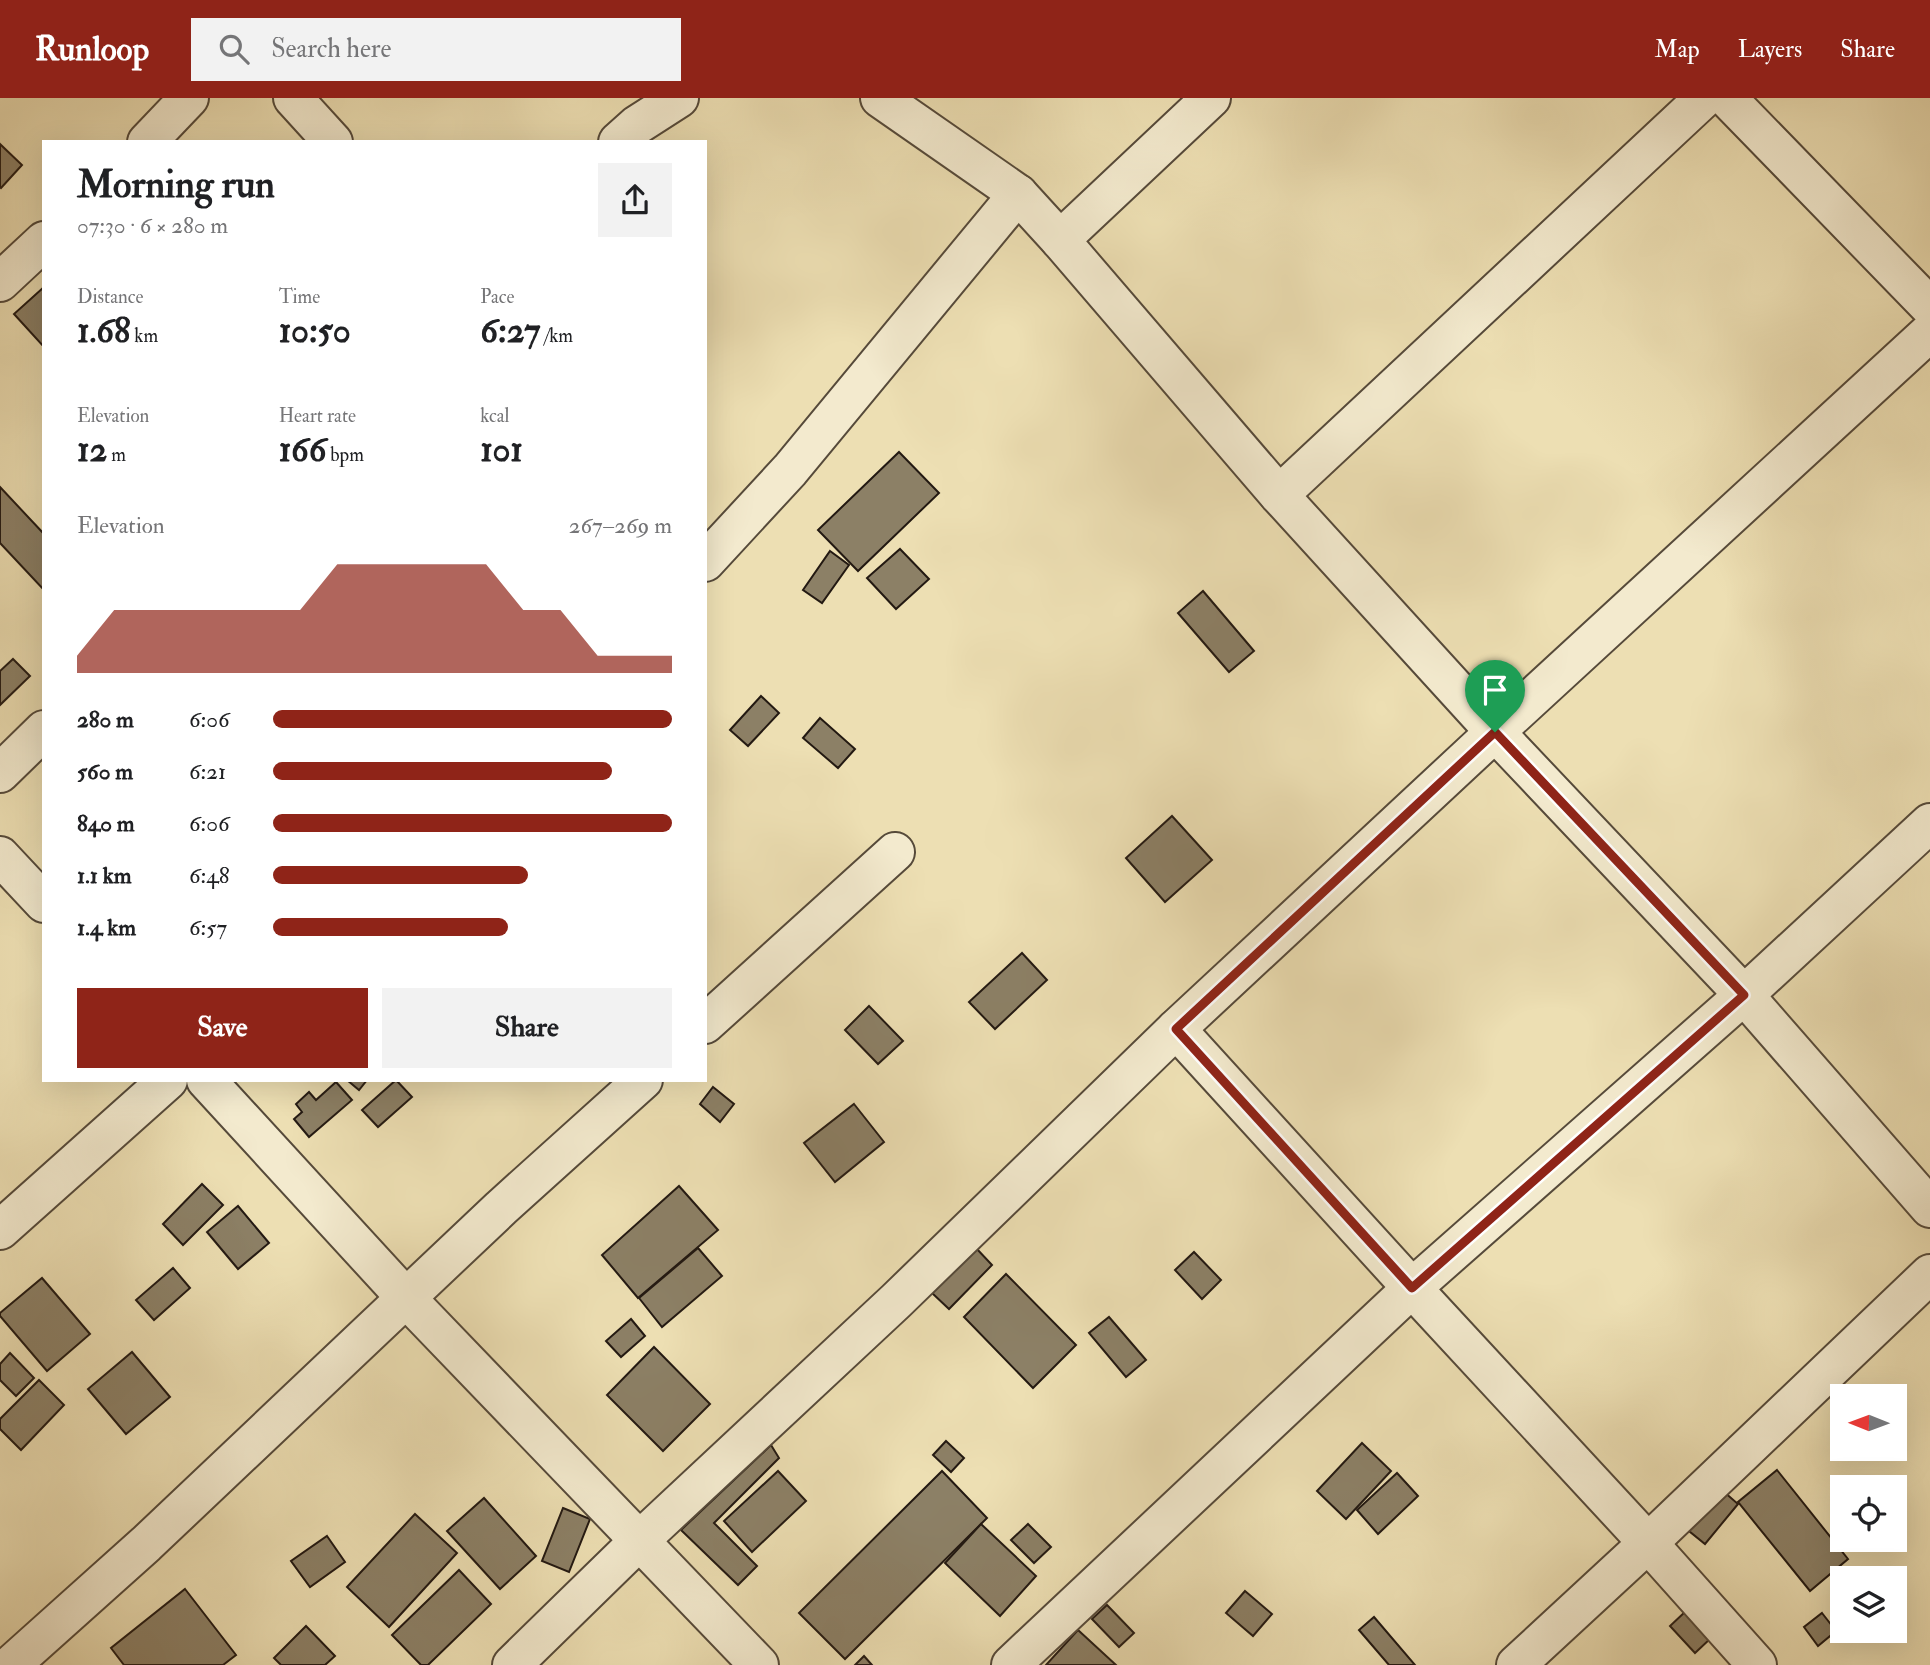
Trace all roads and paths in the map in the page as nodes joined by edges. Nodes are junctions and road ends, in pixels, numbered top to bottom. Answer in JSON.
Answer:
{"nodes":[{"id":1,"x":189,"y":98,"type":"edge"},
{"id":2,"x":293,"y":98,"type":"edge"},
{"id":3,"x":679,"y":98,"type":"edge"},
{"id":4,"x":880,"y":98,"type":"edge"},
{"id":5,"x":1211,"y":98,"type":"edge"},
{"id":6,"x":1704,"y":98,"type":"edge"},
{"id":7,"x":1727,"y":98,"type":"edge"},
{"id":8,"x":149,"y":140,"type":"edge"},
{"id":9,"x":331,"y":140,"type":"edge"},
{"id":10,"x":620,"y":140,"type":"edge"},
{"id":11,"x":1018,"y":194,"type":"junction"},
{"id":12,"x":1060,"y":240,"type":"junction"},
{"id":13,"x":42,"y":243,"type":"edge"},
{"id":14,"x":0,"y":282,"type":"edge"},
{"id":15,"x":1930,"y":307,"type":"edge"},
{"id":16,"x":1930,"y":332,"type":"edge"},
{"id":17,"x":1279,"y":495,"type":"junction"},
{"id":18,"x":707,"y":560,"type":"edge"},
{"id":19,"x":42,"y":732,"type":"edge"},
{"id":20,"x":1495,"y":732,"type":"junction"},
{"id":21,"x":0,"y":773,"type":"edge"},
{"id":22,"x":1930,"y":823,"type":"edge"},
{"id":23,"x":895,"y":852,"type":"dead end"},
{"id":24,"x":0,"y":856,"type":"edge"},
{"id":25,"x":42,"y":901,"type":"edge"},
{"id":26,"x":1744,"y":995,"type":"junction"},
{"id":27,"x":707,"y":1022,"type":"edge"},
{"id":28,"x":1176,"y":1029,"type":"junction"},
{"id":29,"x":166,"y":1082,"type":"edge"},
{"id":30,"x":208,"y":1082,"type":"edge"},
{"id":31,"x":641,"y":1082,"type":"edge"},
{"id":32,"x":1930,"y":1208,"type":"edge"},
{"id":33,"x":0,"y":1230,"type":"edge"},
{"id":34,"x":1930,"y":1274,"type":"edge"},
{"id":35,"x":1412,"y":1288,"type":"junction"},
{"id":36,"x":406,"y":1298,"type":"junction"},
{"id":37,"x":640,"y":1540,"type":"junction"},
{"id":38,"x":1648,"y":1543,"type":"junction"},
{"id":39,"x":11,"y":1665,"type":"edge"},
{"id":40,"x":512,"y":1665,"type":"edge"},
{"id":41,"x":760,"y":1665,"type":"edge"},
{"id":42,"x":1010,"y":1665,"type":"edge"},
{"id":43,"x":1516,"y":1665,"type":"edge"},
{"id":44,"x":1757,"y":1665,"type":"edge"}],
"edges":[{"from":1,"to":8,"type":"street"},
{"from":2,"to":9,"type":"street"},
{"from":3,"to":10,"type":"street"},
{"from":4,"to":11,"type":"street"},
{"from":5,"to":12,"type":"street"},
{"from":6,"to":17,"type":"street"},
{"from":7,"to":15,"type":"street"},
{"from":11,"to":12,"type":"street"},
{"from":11,"to":18,"type":"street"},
{"from":12,"to":17,"type":"street"},
{"from":13,"to":14,"type":"street"},
{"from":16,"to":20,"type":"street"},
{"from":17,"to":20,"type":"street"},
{"from":19,"to":21,"type":"street"},
{"from":20,"to":26,"type":"street"},
{"from":20,"to":28,"type":"street"},
{"from":22,"to":26,"type":"street"},
{"from":23,"to":27,"type":"street"},
{"from":24,"to":25,"type":"street"},
{"from":26,"to":32,"type":"street"},
{"from":26,"to":35,"type":"street"},
{"from":28,"to":35,"type":"street"},
{"from":28,"to":37,"type":"street"},
{"from":29,"to":33,"type":"street"},
{"from":30,"to":36,"type":"street"},
{"from":31,"to":36,"type":"street"},
{"from":34,"to":38,"type":"street"},
{"from":35,"to":38,"type":"street"},
{"from":35,"to":42,"type":"street"},
{"from":36,"to":37,"type":"street"},
{"from":36,"to":39,"type":"street"},
{"from":37,"to":40,"type":"street"},
{"from":37,"to":41,"type":"street"},
{"from":38,"to":43,"type":"street"},
{"from":38,"to":44,"type":"street"}]}
